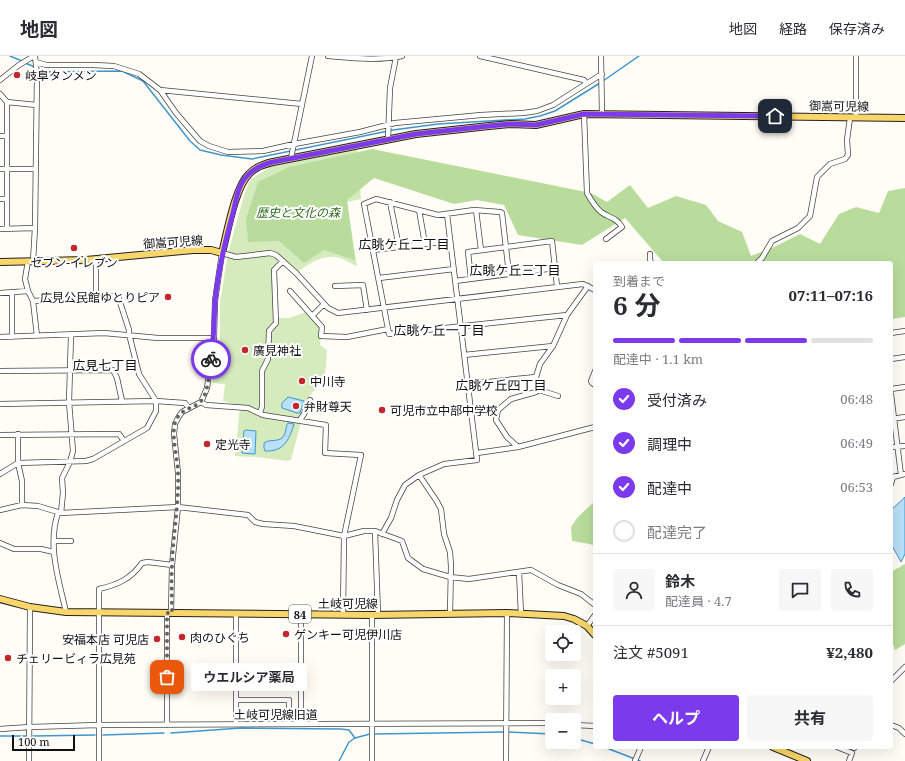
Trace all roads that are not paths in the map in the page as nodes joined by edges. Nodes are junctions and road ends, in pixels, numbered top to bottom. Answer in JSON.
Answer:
{"nodes":[{"id":1,"x":35,"y":56,"type":"edge"},
{"id":2,"x":312,"y":56,"type":"edge"},
{"id":3,"x":328,"y":56,"type":"edge"},
{"id":4,"x":402,"y":56,"type":"edge"},
{"id":5,"x":480,"y":56,"type":"edge"},
{"id":6,"x":601,"y":56,"type":"edge"},
{"id":7,"x":856,"y":56,"type":"edge"},
{"id":8,"x":396,"y":57,"type":"junction"},
{"id":9,"x":36,"y":63,"type":"junction"},
{"id":10,"x":602,"y":77,"type":"junction"},
{"id":11,"x":0,"y":80,"type":"edge"},
{"id":12,"x":586,"y":84,"type":"junction"},
{"id":13,"x":160,"y":90,"type":"junction"},
{"id":14,"x":0,"y":94,"type":"edge"},
{"id":15,"x":7,"y":102,"type":"junction"},
{"id":16,"x":302,"y":104,"type":"junction"},
{"id":17,"x":36,"y":105,"type":"junction"},
{"id":18,"x":584,"y":114,"type":"junction"},
{"id":19,"x":602,"y":114,"type":"junction"},
{"id":20,"x":853,"y":118,"type":"junction"},
{"id":21,"x":905,"y":118,"type":"edge"},
{"id":22,"x":388,"y":126,"type":"junction"},
{"id":23,"x":0,"y":136,"type":"edge"},
{"id":24,"x":6,"y":136,"type":"junction"},
{"id":25,"x":388,"y":136,"type":"junction"},
{"id":26,"x":294,"y":144,"type":"junction"},
{"id":27,"x":291,"y":158,"type":"junction"},
{"id":28,"x":0,"y":169,"type":"edge"},
{"id":29,"x":6,"y":169,"type":"junction"},
{"id":30,"x":35,"y":169,"type":"junction"},
{"id":31,"x":6,"y":199,"type":"junction"},
{"id":32,"x":0,"y":200,"type":"edge"},
{"id":33,"x":390,"y":202,"type":"junction"},
{"id":34,"x":419,"y":210,"type":"junction"},
{"id":35,"x":476,"y":210,"type":"junction"},
{"id":36,"x":447,"y":214,"type":"junction"},
{"id":37,"x":7,"y":228,"type":"junction"},
{"id":38,"x":35,"y":228,"type":"junction"},
{"id":39,"x":0,"y":229,"type":"edge"},
{"id":40,"x":606,"y":239,"type":"dead end"},
{"id":41,"x":450,"y":241,"type":"junction"},
{"id":42,"x":425,"y":244,"type":"junction"},
{"id":43,"x":399,"y":247,"type":"junction"},
{"id":44,"x":506,"y":247,"type":"junction"},
{"id":45,"x":373,"y":250,"type":"junction"},
{"id":46,"x":481,"y":250,"type":"junction"},
{"id":47,"x":222,"y":253,"type":"junction"},
{"id":48,"x":650,"y":254,"type":"dead end"},
{"id":49,"x":96,"y":259,"type":"junction"},
{"id":50,"x":30,"y":261,"type":"junction"},
{"id":51,"x":284,"y":261,"type":"junction"},
{"id":52,"x":650,"y":261,"type":"edge"},
{"id":53,"x":759,"y":261,"type":"edge"},
{"id":54,"x":0,"y":262,"type":"edge"},
{"id":55,"x":555,"y":268,"type":"junction"},
{"id":56,"x":454,"y":269,"type":"junction"},
{"id":57,"x":509,"y":274,"type":"junction"},
{"id":58,"x":379,"y":278,"type":"junction"},
{"id":59,"x":471,"y":279,"type":"junction"},
{"id":60,"x":455,"y":281,"type":"junction"},
{"id":61,"x":335,"y":286,"type":"dead end"},
{"id":62,"x":558,"y":286,"type":"junction"},
{"id":63,"x":588,"y":286,"type":"junction"},
{"id":64,"x":593,"y":289,"type":"edge"},
{"id":65,"x":28,"y":291,"type":"junction"},
{"id":66,"x":290,"y":291,"type":"dead end"},
{"id":67,"x":0,"y":293,"type":"edge"},
{"id":68,"x":12,"y":293,"type":"junction"},
{"id":69,"x":96,"y":297,"type":"junction"},
{"id":70,"x":457,"y":299,"type":"junction"},
{"id":71,"x":33,"y":301,"type":"junction"},
{"id":72,"x":324,"y":304,"type":"junction"},
{"id":73,"x":385,"y":308,"type":"junction"},
{"id":74,"x":367,"y":310,"type":"junction"},
{"id":75,"x":567,"y":315,"type":"junction"},
{"id":76,"x":312,"y":316,"type":"junction"},
{"id":77,"x":461,"y":327,"type":"junction"},
{"id":78,"x":388,"y":329,"type":"junction"},
{"id":79,"x":905,"y":331,"type":"edge"},
{"id":80,"x":893,"y":333,"type":"edge"},
{"id":81,"x":129,"y":334,"type":"junction"},
{"id":82,"x":71,"y":335,"type":"junction"},
{"id":83,"x":37,"y":336,"type":"junction"},
{"id":84,"x":0,"y":337,"type":"edge"},
{"id":85,"x":12,"y":337,"type":"junction"},
{"id":86,"x":214,"y":338,"type":"junction"},
{"id":87,"x":553,"y":346,"type":"junction"},
{"id":88,"x":464,"y":355,"type":"junction"},
{"id":89,"x":905,"y":357,"type":"edge"},
{"id":90,"x":893,"y":359,"type":"edge"},
{"id":91,"x":0,"y":371,"type":"edge"},
{"id":92,"x":69,"y":371,"type":"junction"},
{"id":93,"x":536,"y":377,"type":"junction"},
{"id":94,"x":468,"y":384,"type":"junction"},
{"id":95,"x":905,"y":387,"type":"edge"},
{"id":96,"x":893,"y":389,"type":"edge"},
{"id":97,"x":539,"y":390,"type":"junction"},
{"id":98,"x":558,"y":396,"type":"dead end"},
{"id":99,"x":310,"y":400,"type":"dead end"},
{"id":100,"x":122,"y":401,"type":"junction"},
{"id":101,"x":156,"y":401,"type":"junction"},
{"id":102,"x":69,"y":402,"type":"junction"},
{"id":103,"x":201,"y":402,"type":"junction"},
{"id":104,"x":0,"y":404,"type":"edge"},
{"id":105,"x":188,"y":408,"type":"junction"},
{"id":106,"x":498,"y":410,"type":"junction"},
{"id":107,"x":260,"y":412,"type":"junction"},
{"id":108,"x":472,"y":412,"type":"junction"},
{"id":109,"x":905,"y":417,"type":"edge"},
{"id":110,"x":893,"y":418,"type":"edge"},
{"id":111,"x":300,"y":420,"type":"junction"},
{"id":112,"x":593,"y":428,"type":"edge"},
{"id":113,"x":18,"y":434,"type":"junction"},
{"id":114,"x":72,"y":434,"type":"junction"},
{"id":115,"x":0,"y":435,"type":"edge"},
{"id":116,"x":124,"y":441,"type":"junction"},
{"id":117,"x":898,"y":446,"type":"junction"},
{"id":118,"x":905,"y":446,"type":"edge"},
{"id":119,"x":518,"y":447,"type":"junction"},
{"id":120,"x":893,"y":447,"type":"edge"},
{"id":121,"x":477,"y":453,"type":"junction"},
{"id":122,"x":70,"y":462,"type":"junction"},
{"id":123,"x":18,"y":463,"type":"junction"},
{"id":124,"x":0,"y":474,"type":"edge"},
{"id":125,"x":903,"y":474,"type":"edge"},
{"id":126,"x":419,"y":475,"type":"junction"},
{"id":127,"x":893,"y":477,"type":"edge"},
{"id":128,"x":22,"y":505,"type":"junction"},
{"id":129,"x":178,"y":507,"type":"junction"},
{"id":130,"x":0,"y":510,"type":"edge"},
{"id":131,"x":59,"y":513,"type":"junction"},
{"id":132,"x":375,"y":531,"type":"junction"},
{"id":133,"x":382,"y":534,"type":"junction"},
{"id":134,"x":344,"y":536,"type":"junction"},
{"id":135,"x":54,"y":541,"type":"junction"},
{"id":136,"x":71,"y":541,"type":"dead end"},
{"id":137,"x":0,"y":543,"type":"edge"},
{"id":138,"x":54,"y":552,"type":"junction"},
{"id":139,"x":172,"y":565,"type":"junction"},
{"id":140,"x":519,"y":572,"type":"junction"},
{"id":141,"x":450,"y":577,"type":"junction"},
{"id":142,"x":0,"y":598,"type":"edge"},
{"id":143,"x":593,"y":603,"type":"edge"},
{"id":144,"x":30,"y":607,"type":"junction"},
{"id":145,"x":66,"y":612,"type":"junction"},
{"id":146,"x":100,"y":613,"type":"junction"},
{"id":147,"x":169,"y":613,"type":"junction"},
{"id":148,"x":236,"y":613,"type":"junction"},
{"id":149,"x":507,"y":613,"type":"junction"},
{"id":150,"x":301,"y":614,"type":"junction"},
{"id":151,"x":343,"y":614,"type":"junction"},
{"id":152,"x":450,"y":614,"type":"junction"},
{"id":153,"x":521,"y":614,"type":"junction"},
{"id":154,"x":375,"y":615,"type":"junction"},
{"id":155,"x":593,"y":617,"type":"edge"},
{"id":156,"x":586,"y":626,"type":"junction"},
{"id":157,"x":593,"y":633,"type":"edge"},
{"id":158,"x":905,"y":667,"type":"edge"},
{"id":159,"x":893,"y":679,"type":"edge"},
{"id":160,"x":236,"y":700,"type":"junction"},
{"id":161,"x":506,"y":723,"type":"junction"},
{"id":162,"x":545,"y":723,"type":"edge"},
{"id":163,"x":236,"y":724,"type":"junction"},
{"id":164,"x":289,"y":724,"type":"junction"},
{"id":165,"x":301,"y":724,"type":"junction"},
{"id":166,"x":167,"y":725,"type":"junction"},
{"id":167,"x":581,"y":725,"type":"edge"},
{"id":168,"x":99,"y":726,"type":"junction"},
{"id":169,"x":593,"y":726,"type":"edge"},
{"id":170,"x":893,"y":726,"type":"edge"},
{"id":171,"x":30,"y":727,"type":"junction"},
{"id":172,"x":372,"y":727,"type":"junction"},
{"id":173,"x":0,"y":729,"type":"edge"},
{"id":174,"x":905,"y":734,"type":"edge"},
{"id":175,"x":640,"y":749,"type":"edge"},
{"id":176,"x":708,"y":749,"type":"edge"},
{"id":177,"x":842,"y":749,"type":"edge"},
{"id":178,"x":787,"y":750,"type":"edge"},
{"id":179,"x":636,"y":759,"type":"edge"},
{"id":180,"x":29,"y":761,"type":"edge"},
{"id":181,"x":99,"y":761,"type":"edge"},
{"id":182,"x":372,"y":761,"type":"edge"},
{"id":183,"x":506,"y":761,"type":"edge"},
{"id":184,"x":703,"y":761,"type":"edge"},
{"id":185,"x":807,"y":761,"type":"edge"},
{"id":186,"x":849,"y":761,"type":"edge"}],
"edges":[{"from":1,"to":9,"type":"street"},
{"from":1,"to":11,"type":"street"},
{"from":2,"to":16,"type":"street"},
{"from":3,"to":8,"type":"street"},
{"from":4,"to":8,"type":"street"},
{"from":5,"to":12,"type":"street"},
{"from":6,"to":10,"type":"street"},
{"from":7,"to":20,"type":"street"},
{"from":8,"to":22,"type":"street"},
{"from":9,"to":13,"type":"street"},
{"from":9,"to":17,"type":"street"},
{"from":10,"to":12,"type":"street"},
{"from":10,"to":19,"type":"street"},
{"from":12,"to":22,"type":"street"},
{"from":13,"to":16,"type":"street"},
{"from":13,"to":26,"type":"street"},
{"from":14,"to":15,"type":"street"},
{"from":15,"to":17,"type":"street"},
{"from":15,"to":24,"type":"street"},
{"from":16,"to":26,"type":"street"},
{"from":17,"to":30,"type":"street"},
{"from":18,"to":19,"type":"main road","name":"御嵩可児線"},
{"from":18,"to":25,"type":"main road","name":"御嵩可児線"},
{"from":18,"to":40,"type":"street"},
{"from":19,"to":20,"type":"main road","name":"御嵩可児線"},
{"from":20,"to":21,"type":"main road","name":"御嵩可児線"},
{"from":20,"to":53,"type":"street"},
{"from":22,"to":25,"type":"street"},
{"from":22,"to":26,"type":"street"},
{"from":23,"to":24,"type":"street"},
{"from":24,"to":29,"type":"street"},
{"from":25,"to":27,"type":"main road","name":"御嵩可児線"},
{"from":26,"to":27,"type":"street"},
{"from":27,"to":47,"type":"main road","name":"御嵩可児線"},
{"from":28,"to":29,"type":"street"},
{"from":29,"to":30,"type":"street"},
{"from":29,"to":31,"type":"street"},
{"from":30,"to":38,"type":"street"},
{"from":31,"to":32,"type":"street"},
{"from":31,"to":37,"type":"street"},
{"from":33,"to":34,"type":"street"},
{"from":33,"to":43,"type":"street"},
{"from":33,"to":45,"type":"street"},
{"from":34,"to":36,"type":"street"},
{"from":34,"to":42,"type":"street"},
{"from":35,"to":36,"type":"street"},
{"from":35,"to":44,"type":"street"},
{"from":35,"to":46,"type":"street"},
{"from":36,"to":41,"type":"street"},
{"from":37,"to":38,"type":"street"},
{"from":37,"to":39,"type":"street"},
{"from":38,"to":50,"type":"street"},
{"from":41,"to":42,"type":"street"},
{"from":41,"to":56,"type":"street"},
{"from":42,"to":43,"type":"street"},
{"from":43,"to":45,"type":"street"},
{"from":44,"to":46,"type":"street"},
{"from":44,"to":55,"type":"street"},
{"from":44,"to":57,"type":"street"},
{"from":45,"to":58,"type":"street"},
{"from":46,"to":59,"type":"street"},
{"from":47,"to":49,"type":"main road","name":"御嵩可児線"},
{"from":47,"to":51,"type":"street"},
{"from":47,"to":86,"type":"street"},
{"from":48,"to":52,"type":"street"},
{"from":49,"to":50,"type":"main road","name":"御嵩可児線"},
{"from":49,"to":69,"type":"street"},
{"from":50,"to":54,"type":"main road","name":"御嵩可児線"},
{"from":50,"to":65,"type":"street"},
{"from":51,"to":72,"type":"street"},
{"from":51,"to":107,"type":"street"},
{"from":55,"to":57,"type":"street"},
{"from":55,"to":62,"type":"street"},
{"from":56,"to":58,"type":"street"},
{"from":56,"to":60,"type":"street"},
{"from":57,"to":59,"type":"street"},
{"from":58,"to":73,"type":"street"},
{"from":59,"to":60,"type":"street"},
{"from":60,"to":70,"type":"street"},
{"from":61,"to":74,"type":"street"},
{"from":62,"to":63,"type":"street"},
{"from":62,"to":70,"type":"street"},
{"from":63,"to":64,"type":"street"},
{"from":63,"to":75,"type":"street"},
{"from":65,"to":68,"type":"street"},
{"from":65,"to":71,"type":"street"},
{"from":66,"to":76,"type":"street"},
{"from":67,"to":68,"type":"street"},
{"from":68,"to":85,"type":"street"},
{"from":69,"to":71,"type":"street"},
{"from":69,"to":81,"type":"street"},
{"from":70,"to":73,"type":"street"},
{"from":70,"to":77,"type":"street"},
{"from":71,"to":83,"type":"street"},
{"from":72,"to":74,"type":"street"},
{"from":72,"to":76,"type":"street"},
{"from":73,"to":74,"type":"street"},
{"from":73,"to":78,"type":"street"},
{"from":75,"to":77,"type":"street"},
{"from":75,"to":87,"type":"street"},
{"from":76,"to":78,"type":"street"},
{"from":77,"to":78,"type":"street"},
{"from":77,"to":88,"type":"street"},
{"from":79,"to":80,"type":"street"},
{"from":81,"to":82,"type":"street"},
{"from":81,"to":86,"type":"street"},
{"from":81,"to":101,"type":"street"},
{"from":82,"to":83,"type":"street"},
{"from":82,"to":92,"type":"street"},
{"from":83,"to":85,"type":"street"},
{"from":84,"to":85,"type":"street"},
{"from":86,"to":103,"type":"street"},
{"from":87,"to":88,"type":"street"},
{"from":87,"to":93,"type":"street"},
{"from":88,"to":94,"type":"street"},
{"from":89,"to":90,"type":"street"},
{"from":91,"to":92,"type":"street"},
{"from":92,"to":100,"type":"street"},
{"from":92,"to":102,"type":"street"},
{"from":93,"to":94,"type":"street"},
{"from":93,"to":97,"type":"street"},
{"from":94,"to":108,"type":"street"},
{"from":95,"to":96,"type":"street"},
{"from":97,"to":98,"type":"street"},
{"from":97,"to":106,"type":"street"},
{"from":99,"to":111,"type":"street"},
{"from":100,"to":101,"type":"street"},
{"from":100,"to":102,"type":"street"},
{"from":101,"to":105,"type":"street"},
{"from":101,"to":116,"type":"street"},
{"from":102,"to":104,"type":"street"},
{"from":102,"to":114,"type":"street"},
{"from":103,"to":105,"type":"street"},
{"from":103,"to":107,"type":"street"},
{"from":105,"to":129,"type":"street"},
{"from":106,"to":108,"type":"street"},
{"from":106,"to":119,"type":"street"},
{"from":107,"to":111,"type":"street"},
{"from":108,"to":121,"type":"street"},
{"from":109,"to":110,"type":"street"},
{"from":110,"to":117,"type":"street"},
{"from":111,"to":134,"type":"street"},
{"from":112,"to":119,"type":"street"},
{"from":113,"to":114,"type":"street"},
{"from":113,"to":115,"type":"street"},
{"from":113,"to":123,"type":"street"},
{"from":114,"to":116,"type":"street"},
{"from":114,"to":122,"type":"street"},
{"from":116,"to":122,"type":"street"},
{"from":117,"to":118,"type":"street"},
{"from":117,"to":120,"type":"street"},
{"from":117,"to":125,"type":"street"},
{"from":119,"to":121,"type":"street"},
{"from":121,"to":126,"type":"street"},
{"from":122,"to":123,"type":"street"},
{"from":122,"to":131,"type":"street"},
{"from":123,"to":124,"type":"street"},
{"from":123,"to":128,"type":"street"},
{"from":125,"to":127,"type":"street"},
{"from":126,"to":133,"type":"street"},
{"from":126,"to":141,"type":"street"},
{"from":128,"to":130,"type":"street"},
{"from":128,"to":131,"type":"street"},
{"from":129,"to":131,"type":"street"},
{"from":129,"to":134,"type":"street"},
{"from":129,"to":139,"type":"street"},
{"from":131,"to":135,"type":"street"},
{"from":132,"to":133,"type":"street"},
{"from":132,"to":134,"type":"street"},
{"from":132,"to":154,"type":"street"},
{"from":133,"to":141,"type":"street"},
{"from":134,"to":151,"type":"street"},
{"from":135,"to":136,"type":"street"},
{"from":135,"to":138,"type":"street"},
{"from":137,"to":138,"type":"street"},
{"from":138,"to":145,"type":"street"},
{"from":139,"to":146,"type":"street"},
{"from":139,"to":147,"type":"street"},
{"from":140,"to":141,"type":"street"},
{"from":140,"to":143,"type":"street"},
{"from":140,"to":153,"type":"street"},
{"from":141,"to":152,"type":"street"},
{"from":142,"to":144,"type":"main road","name":"土岐可児線","number":"84"},
{"from":144,"to":145,"type":"main road","name":"土岐可児線","number":"84"},
{"from":144,"to":171,"type":"street"},
{"from":145,"to":146,"type":"main road","name":"土岐可児線","number":"84"},
{"from":146,"to":147,"type":"main road","name":"土岐可児線","number":"84"},
{"from":146,"to":168,"type":"street"},
{"from":147,"to":148,"type":"main road","name":"土岐可児線","number":"84"},
{"from":147,"to":166,"type":"street"},
{"from":148,"to":150,"type":"main road","name":"土岐可児線","number":"84"},
{"from":148,"to":160,"type":"street"},
{"from":149,"to":152,"type":"main road","name":"土岐可児線","number":"84"},
{"from":149,"to":153,"type":"main road","name":"土岐可児線","number":"84"},
{"from":149,"to":161,"type":"street"},
{"from":150,"to":151,"type":"main road","name":"土岐可児線","number":"84"},
{"from":150,"to":165,"type":"street"},
{"from":151,"to":154,"type":"main road","name":"土岐可児線","number":"84"},
{"from":152,"to":154,"type":"main road","name":"土岐可児線","number":"84"},
{"from":153,"to":156,"type":"main road","name":"土岐可児線","number":"84"},
{"from":154,"to":172,"type":"street"},
{"from":155,"to":156,"type":"street"},
{"from":156,"to":157,"type":"main road","name":"土岐可児線","number":"84"},
{"from":158,"to":159,"type":"street"},
{"from":160,"to":163,"type":"street"},
{"from":160,"to":164,"type":"street"},
{"from":161,"to":162,"type":"street","name":"土岐可児線旧道"},
{"from":161,"to":172,"type":"street","name":"土岐可児線旧道"},
{"from":161,"to":183,"type":"street"},
{"from":163,"to":164,"type":"street","name":"土岐可児線旧道"},
{"from":163,"to":166,"type":"street","name":"土岐可児線旧道"},
{"from":164,"to":165,"type":"street","name":"土岐可児線旧道"},
{"from":165,"to":172,"type":"street","name":"土岐可児線旧道"},
{"from":166,"to":168,"type":"street","name":"土岐可児線旧道"},
{"from":167,"to":169,"type":"street"},
{"from":168,"to":171,"type":"street","name":"土岐可児線旧道"},
{"from":168,"to":181,"type":"street"},
{"from":170,"to":174,"type":"street"},
{"from":171,"to":173,"type":"street","name":"土岐可児線旧道"},
{"from":171,"to":180,"type":"street"},
{"from":172,"to":182,"type":"street"},
{"from":175,"to":179,"type":"street"},
{"from":176,"to":184,"type":"street"},
{"from":177,"to":186,"type":"street"},
{"from":178,"to":185,"type":"main road"}]}
